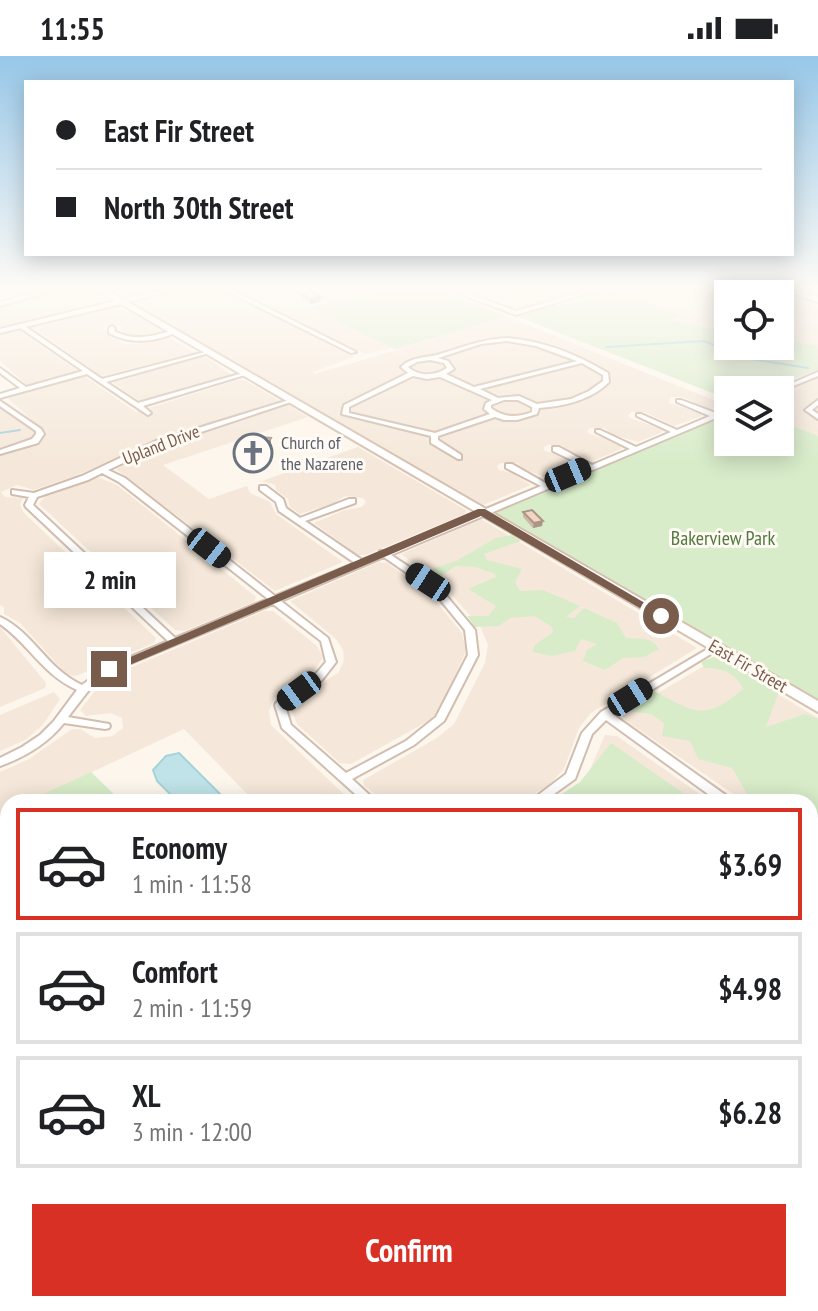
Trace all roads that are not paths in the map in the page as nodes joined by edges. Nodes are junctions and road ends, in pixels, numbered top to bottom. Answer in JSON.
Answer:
{"nodes":[{"id":1,"x":51,"y":347,"type":"edge"},
{"id":2,"x":198,"y":347,"type":"edge"},
{"id":3,"x":342,"y":347,"type":"edge"},
{"id":4,"x":468,"y":347,"type":"edge"},
{"id":5,"x":543,"y":347,"type":"edge"},
{"id":6,"x":207,"y":352,"type":"junction"},
{"id":7,"x":353,"y":352,"type":"dead end"},
{"id":8,"x":431,"y":358,"type":"junction"},
{"id":9,"x":580,"y":362,"type":"junction"},
{"id":10,"x":0,"y":370,"type":"edge"},
{"id":11,"x":88,"y":372,"type":"junction"},
{"id":12,"x":245,"y":374,"type":"junction"},
{"id":13,"x":412,"y":374,"type":"junction"},
{"id":14,"x":818,"y":374,"type":"edge"},
{"id":15,"x":442,"y":375,"type":"junction"},
{"id":16,"x":805,"y":380,"type":"junction"},
{"id":17,"x":101,"y":381,"type":"junction"},
{"id":18,"x":818,"y":383,"type":"edge"},
{"id":19,"x":794,"y":384,"type":"edge"},
{"id":20,"x":25,"y":389,"type":"junction"},
{"id":21,"x":474,"y":389,"type":"junction"},
{"id":22,"x":0,"y":396,"type":"edge"},
{"id":23,"x":496,"y":399,"type":"junction"},
{"id":24,"x":291,"y":401,"type":"junction"},
{"id":25,"x":679,"y":401,"type":"dead end"},
{"id":26,"x":818,"y":402,"type":"edge"},
{"id":27,"x":0,"y":403,"type":"edge"},
{"id":28,"x":137,"y":406,"type":"junction"},
{"id":29,"x":536,"y":406,"type":"junction"},
{"id":30,"x":148,"y":413,"type":"dead end"},
{"id":31,"x":494,"y":415,"type":"junction"},
{"id":32,"x":639,"y":415,"type":"dead end"},
{"id":33,"x":714,"y":415,"type":"joint"},
{"id":34,"x":818,"y":417,"type":"edge"},
{"id":35,"x":27,"y":421,"type":"junction"},
{"id":36,"x":364,"y":421,"type":"junction"},
{"id":37,"x":598,"y":431,"type":"dead end"},
{"id":38,"x":675,"y":431,"type":"junction"},
{"id":39,"x":348,"y":432,"type":"junction"},
{"id":40,"x":435,"y":435,"type":"junction"},
{"id":41,"x":633,"y":448,"type":"junction"},
{"id":42,"x":556,"y":449,"type":"dead end"},
{"id":43,"x":0,"y":452,"type":"edge"},
{"id":44,"x":458,"y":457,"type":"dead end"},
{"id":45,"x":509,"y":466,"type":"dead end"},
{"id":46,"x":589,"y":466,"type":"junction"},
{"id":47,"x":102,"y":470,"type":"junction"},
{"id":48,"x":544,"y":485,"type":"junction"},
{"id":49,"x":263,"y":488,"type":"dead end"},
{"id":50,"x":15,"y":492,"type":"dead end"},
{"id":51,"x":34,"y":495,"type":"junction"},
{"id":52,"x":352,"y":501,"type":"dead end"},
{"id":53,"x":481,"y":512,"type":"junction"},
{"id":54,"x":299,"y":521,"type":"junction"},
{"id":55,"x":383,"y":553,"type":"junction"},
{"id":56,"x":360,"y":563,"type":"junction"},
{"id":57,"x":273,"y":599,"type":"junction"},
{"id":58,"x":0,"y":620,"type":"edge"},
{"id":59,"x":173,"y":641,"type":"junction"},
{"id":60,"x":716,"y":647,"type":"junction"},
{"id":61,"x":81,"y":688,"type":"junction"},
{"id":62,"x":818,"y":707,"type":"edge"},
{"id":63,"x":605,"y":714,"type":"junction"},
{"id":64,"x":61,"y":719,"type":"junction"},
{"id":65,"x":105,"y":726,"type":"dead end"},
{"id":66,"x":0,"y":762,"type":"edge"},
{"id":67,"x":344,"y":779,"type":"junction"},
{"id":68,"x":362,"y":794,"type":"edge"},
{"id":69,"x":546,"y":794,"type":"edge"},
{"id":70,"x":716,"y":794,"type":"edge"}],
"edges":[{"from":1,"to":11,"type":"street"},
{"from":2,"to":6,"type":"street","name":"East Fir Street"},
{"from":3,"to":7,"type":"street"},
{"from":4,"to":8,"type":"street"},
{"from":5,"to":9,"type":"street"},
{"from":6,"to":12,"type":"street","name":"East Fir Street"},
{"from":6,"to":17,"type":"street"},
{"from":8,"to":13,"type":"street"},
{"from":8,"to":15,"type":"street"},
{"from":9,"to":21,"type":"street"},
{"from":9,"to":29,"type":"street"},
{"from":10,"to":20,"type":"street"},
{"from":11,"to":17,"type":"street"},
{"from":11,"to":20,"type":"street"},
{"from":12,"to":24,"type":"street","name":"East Fir Street"},
{"from":12,"to":28,"type":"street"},
{"from":13,"to":15,"type":"street"},
{"from":13,"to":36,"type":"street"},
{"from":14,"to":16,"type":"street"},
{"from":15,"to":21,"type":"street"},
{"from":16,"to":18,"type":"street"},
{"from":16,"to":19,"type":"street"},
{"from":17,"to":28,"type":"street"},
{"from":20,"to":22,"type":"street"},
{"from":21,"to":23,"type":"street"},
{"from":22,"to":35,"type":"street"},
{"from":23,"to":29,"type":"street"},
{"from":23,"to":31,"type":"street"},
{"from":24,"to":39,"type":"street","name":"East Fir Street"},
{"from":24,"to":47,"type":"street","name":"Upland Drive"},
{"from":25,"to":33,"type":"street"},
{"from":26,"to":34,"type":"street"},
{"from":27,"to":35,"type":"street"},
{"from":28,"to":30,"type":"street"},
{"from":29,"to":31,"type":"street"},
{"from":31,"to":40,"type":"street"},
{"from":32,"to":38,"type":"street"},
{"from":33,"to":38,"type":"street"},
{"from":35,"to":43,"type":"street"},
{"from":36,"to":39,"type":"street"},
{"from":36,"to":40,"type":"street"},
{"from":37,"to":41,"type":"street"},
{"from":38,"to":41,"type":"street"},
{"from":39,"to":53,"type":"street","name":"East Fir Street"},
{"from":40,"to":44,"type":"street"},
{"from":41,"to":46,"type":"street"},
{"from":42,"to":46,"type":"street"},
{"from":45,"to":48,"type":"street"},
{"from":46,"to":48,"type":"street"},
{"from":47,"to":51,"type":"street","name":"Upland Drive"},
{"from":47,"to":57,"type":"street"},
{"from":48,"to":53,"type":"street"},
{"from":49,"to":54,"type":"street"},
{"from":50,"to":51,"type":"street"},
{"from":51,"to":59,"type":"street"},
{"from":52,"to":54,"type":"street"},
{"from":53,"to":55,"type":"street"},
{"from":53,"to":60,"type":"street","name":"East Fir Street"},
{"from":54,"to":56,"type":"street"},
{"from":55,"to":56,"type":"street"},
{"from":55,"to":67,"type":"street"},
{"from":56,"to":57,"type":"street"},
{"from":57,"to":59,"type":"street"},
{"from":57,"to":67,"type":"street"},
{"from":58,"to":61,"type":"street"},
{"from":59,"to":61,"type":"street"},
{"from":60,"to":62,"type":"street","name":"East Fir Street"},
{"from":60,"to":63,"type":"street"},
{"from":61,"to":64,"type":"street"},
{"from":63,"to":69,"type":"street"},
{"from":63,"to":70,"type":"street"},
{"from":64,"to":65,"type":"street"},
{"from":64,"to":66,"type":"street"},
{"from":67,"to":68,"type":"street"}]}
